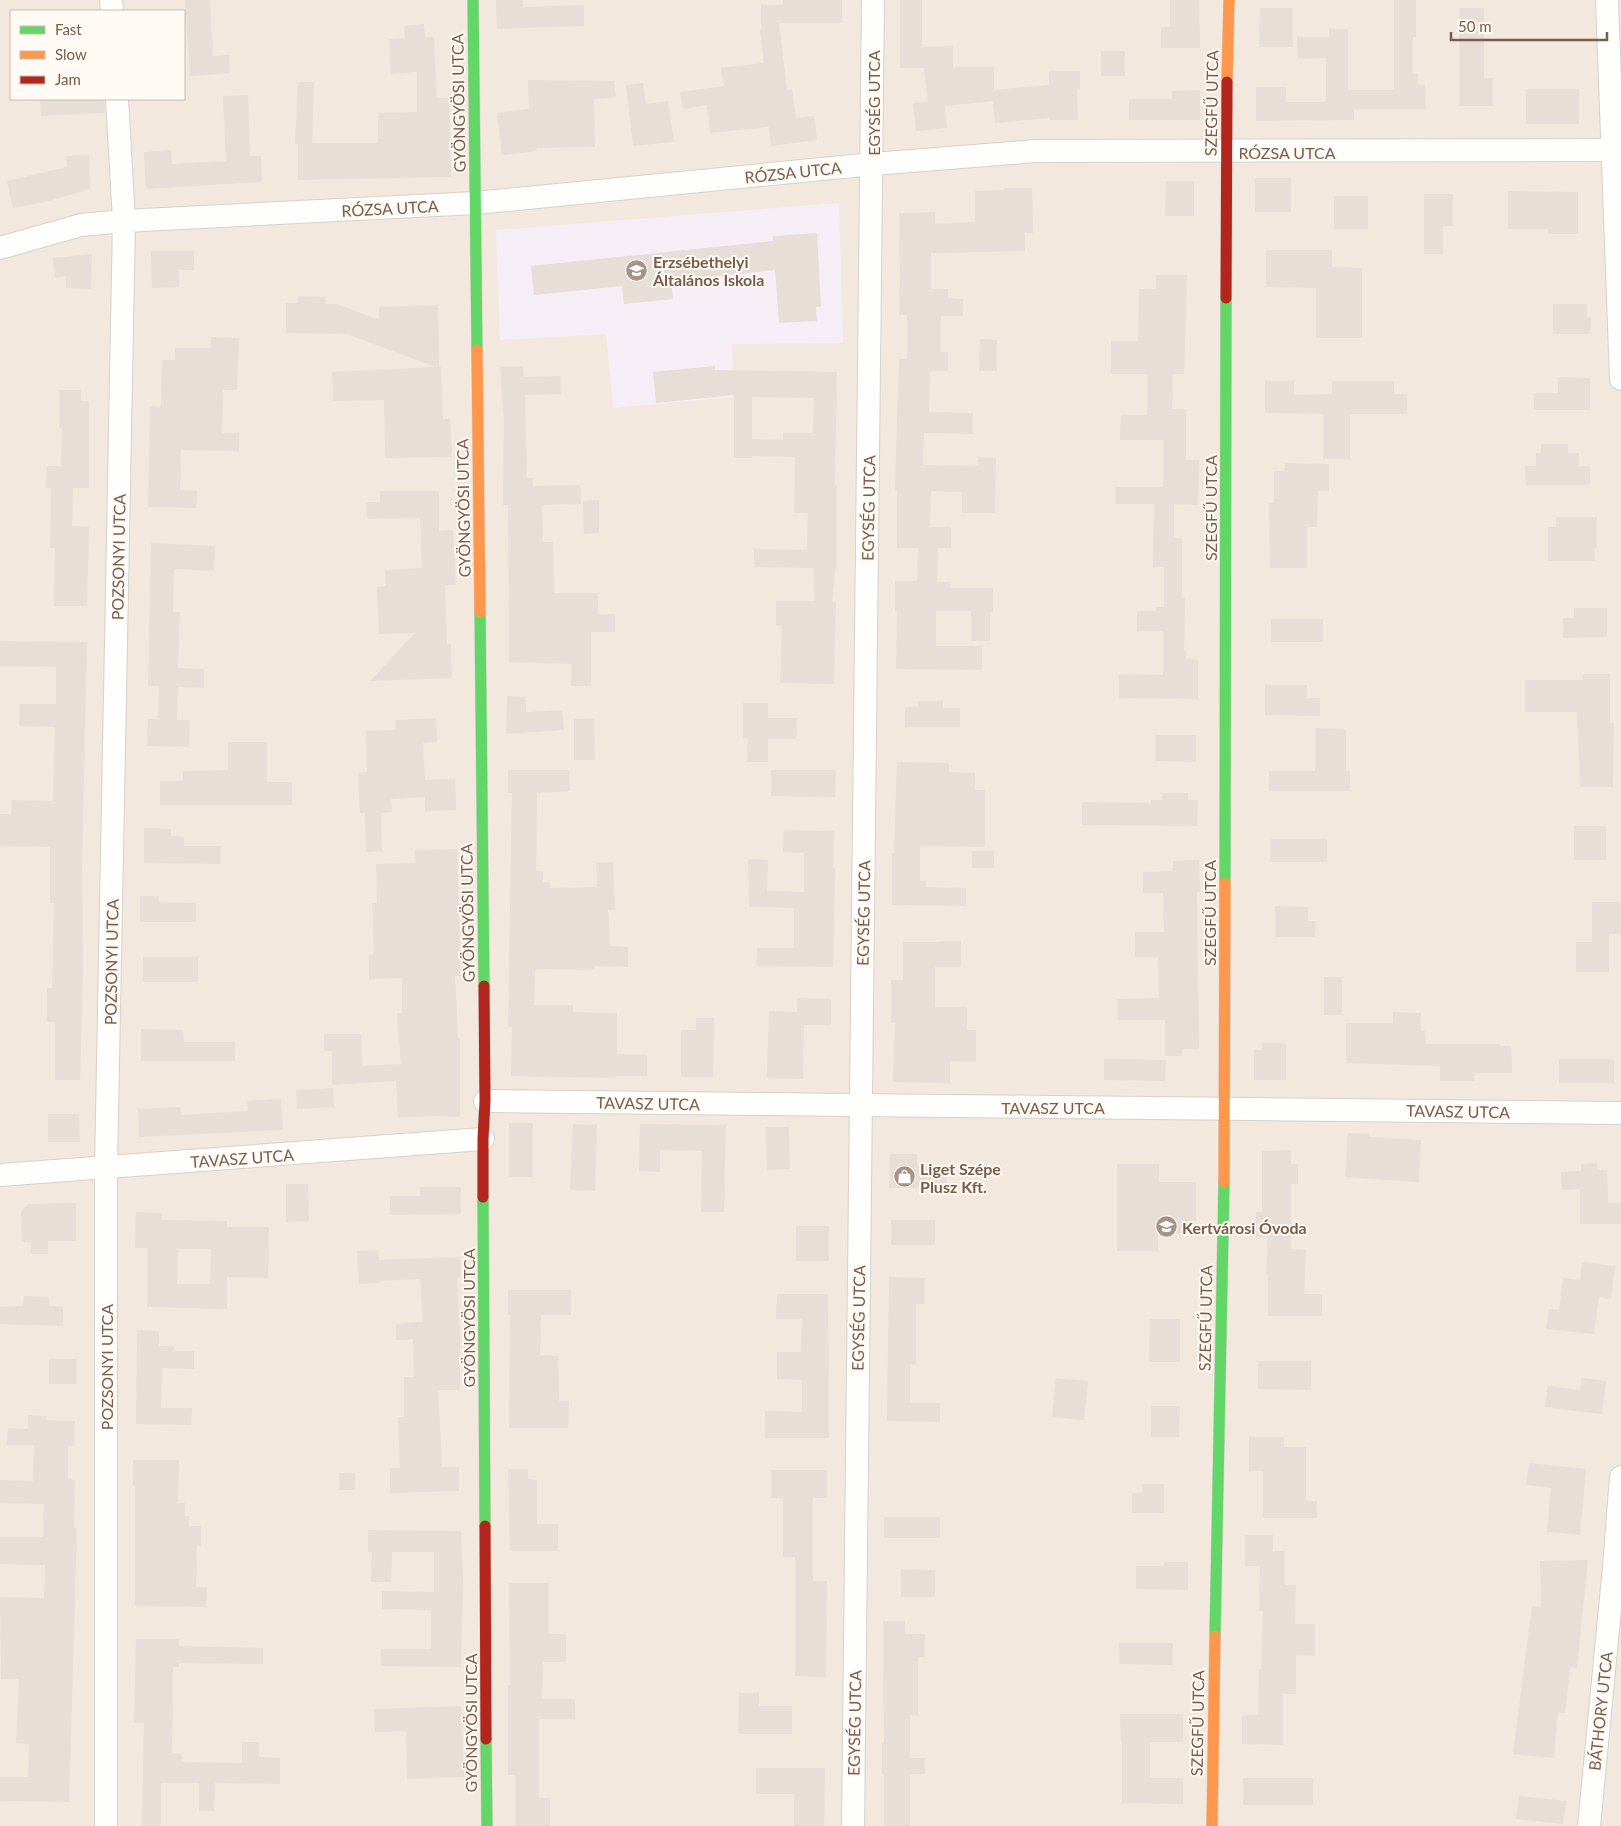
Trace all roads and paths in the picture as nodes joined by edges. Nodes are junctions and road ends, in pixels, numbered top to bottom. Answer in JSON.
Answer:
{"nodes":[{"id":1,"x":473,"y":0,"type":"edge"},
{"id":2,"x":873,"y":0,"type":"edge"},
{"id":3,"x":1229,"y":0,"type":"edge"},
{"id":4,"x":1607,"y":0,"type":"edge"},
{"id":5,"x":117,"y":100,"type":"edge"},
{"id":6,"x":1617,"y":151,"type":"edge"},
{"id":7,"x":1226,"y":152,"type":"junction"},
{"id":8,"x":873,"y":164,"type":"junction"},
{"id":9,"x":476,"y":203,"type":"junction"},
{"id":10,"x":124,"y":221,"type":"junction"},
{"id":11,"x":0,"y":248,"type":"edge"},
{"id":12,"x":1621,"y":380,"type":"edge"},
{"id":13,"x":485,"y":1101,"type":"junction"},
{"id":14,"x":861,"y":1106,"type":"junction"},
{"id":15,"x":1225,"y":1108,"type":"junction"},
{"id":16,"x":1621,"y":1113,"type":"edge"},
{"id":17,"x":483,"y":1140,"type":"junction"},
{"id":18,"x":106,"y":1168,"type":"junction"},
{"id":19,"x":0,"y":1175,"type":"edge"},
{"id":20,"x":1621,"y":1477,"type":"edge"},
{"id":21,"x":1618,"y":1567,"type":"edge"},
{"id":22,"x":106,"y":1826,"type":"edge"},
{"id":23,"x":487,"y":1826,"type":"edge"},
{"id":24,"x":853,"y":1826,"type":"edge"},
{"id":25,"x":1212,"y":1826,"type":"edge"},
{"id":26,"x":1589,"y":1826,"type":"edge"}],
"edges":[{"from":1,"to":9,"type":"street","name":"GYÖNGYÖSI UTCA"},
{"from":2,"to":8,"type":"street","name":"EGYSÉG UTCA"},
{"from":3,"to":7,"type":"street","name":"SZEGFŰ UTCA"},
{"from":4,"to":6,"type":"street"},
{"from":5,"to":10,"type":"street","name":"POZSONYI UTCA"},
{"from":6,"to":7,"type":"street","name":"RÓZSA UTCA"},
{"from":6,"to":12,"type":"street"},
{"from":7,"to":8,"type":"street","name":"RÓZSA UTCA"},
{"from":7,"to":15,"type":"street","name":"SZEGFŰ UTCA"},
{"from":8,"to":9,"type":"street","name":"RÓZSA UTCA"},
{"from":8,"to":14,"type":"street","name":"EGYSÉG UTCA"},
{"from":9,"to":10,"type":"street","name":"RÓZSA UTCA"},
{"from":9,"to":13,"type":"street","name":"GYÖNGYÖSI UTCA"},
{"from":10,"to":11,"type":"street","name":"RÓZSA UTCA"},
{"from":10,"to":18,"type":"street","name":"POZSONYI UTCA"},
{"from":13,"to":14,"type":"street","name":"TAVASZ UTCA"},
{"from":13,"to":17,"type":"street","name":"GYÖNGYÖSI UTCA"},
{"from":14,"to":15,"type":"street","name":"TAVASZ UTCA"},
{"from":14,"to":24,"type":"street","name":"EGYSÉG UTCA"},
{"from":15,"to":16,"type":"street","name":"TAVASZ UTCA"},
{"from":15,"to":25,"type":"street","name":"SZEGFŰ UTCA"},
{"from":17,"to":18,"type":"street","name":"TAVASZ UTCA"},
{"from":17,"to":23,"type":"street","name":"GYÖNGYÖSI UTCA"},
{"from":18,"to":19,"type":"street","name":"TAVASZ UTCA"},
{"from":18,"to":22,"type":"street","name":"POZSONYI UTCA"},
{"from":20,"to":21,"type":"street","name":"BÁTHORY UTCA"},
{"from":21,"to":26,"type":"street","name":"BÁTHORY UTCA"}]}
